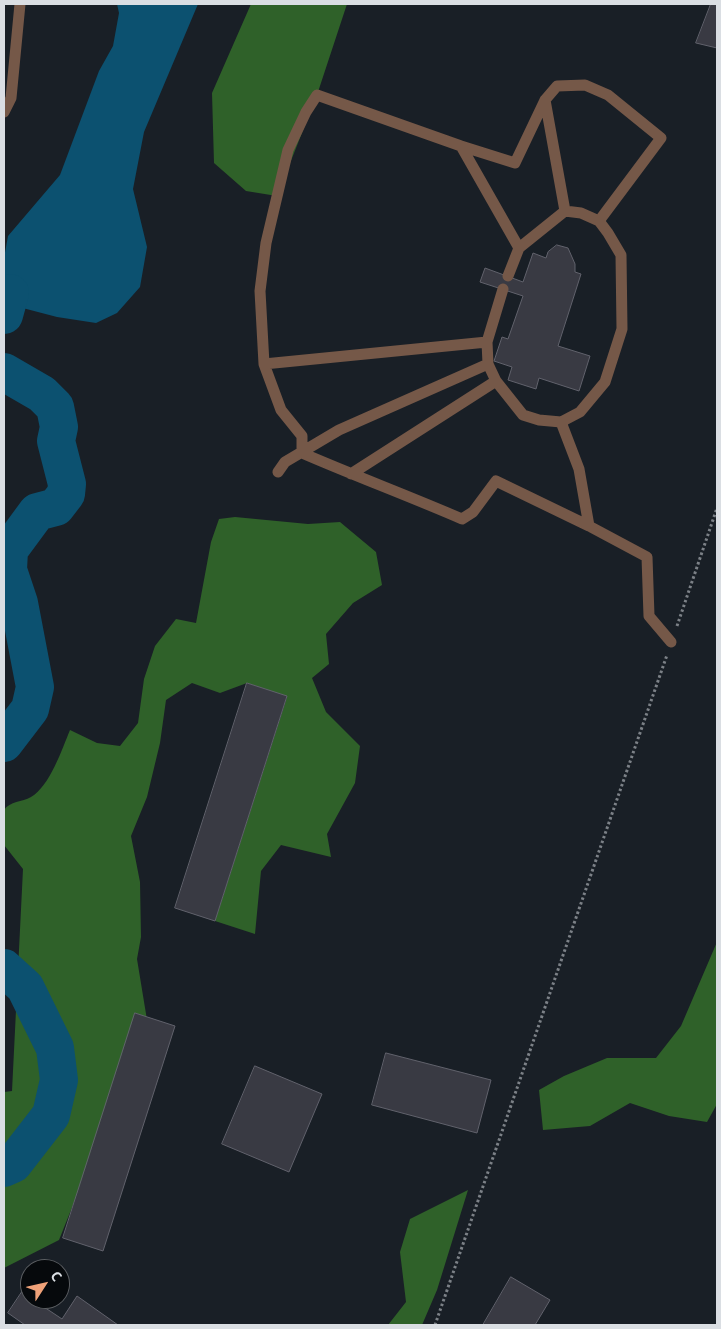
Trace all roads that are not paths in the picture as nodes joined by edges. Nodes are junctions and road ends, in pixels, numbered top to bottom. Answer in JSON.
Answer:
{"nodes":[{"id":1,"x":20,"y":4,"type":"edge"},
{"id":2,"x":545,"y":100,"type":"junction"},
{"id":3,"x":4,"y":112,"type":"edge"},
{"id":4,"x":462,"y":146,"type":"junction"},
{"id":5,"x":565,"y":211,"type":"junction"},
{"id":6,"x":599,"y":221,"type":"junction"},
{"id":7,"x":519,"y":248,"type":"junction"},
{"id":8,"x":508,"y":276,"type":"dead end"},
{"id":9,"x":503,"y":289,"type":"dead end"},
{"id":10,"x":487,"y":342,"type":"junction"},
{"id":11,"x":264,"y":364,"type":"junction"},
{"id":12,"x":488,"y":364,"type":"junction"},
{"id":13,"x":496,"y":381,"type":"junction"},
{"id":14,"x":561,"y":422,"type":"junction"},
{"id":15,"x":302,"y":453,"type":"junction"},
{"id":16,"x":278,"y":472,"type":"dead end"},
{"id":17,"x":350,"y":474,"type":"junction"},
{"id":18,"x":589,"y":526,"type":"junction"},
{"id":19,"x":671,"y":642,"type":"road end"}],
"edges":[{"from":1,"to":3,"type":"lane"},
{"from":2,"to":4,"type":"lane"},
{"from":2,"to":5,"type":"lane"},
{"from":2,"to":6,"type":"lane"},
{"from":4,"to":7,"type":"lane"},
{"from":4,"to":11,"type":"lane"},
{"from":5,"to":6,"type":"lane"},
{"from":5,"to":7,"type":"lane"},
{"from":6,"to":14,"type":"lane"},
{"from":7,"to":8,"type":"lane"},
{"from":9,"to":10,"type":"lane"},
{"from":10,"to":11,"type":"lane"},
{"from":10,"to":12,"type":"lane"},
{"from":11,"to":15,"type":"lane"},
{"from":12,"to":13,"type":"lane"},
{"from":12,"to":15,"type":"lane"},
{"from":13,"to":14,"type":"lane"},
{"from":13,"to":17,"type":"lane"},
{"from":14,"to":18,"type":"lane"},
{"from":15,"to":16,"type":"lane"},
{"from":15,"to":17,"type":"lane"},
{"from":17,"to":18,"type":"lane"},
{"from":18,"to":19,"type":"lane"}]}
